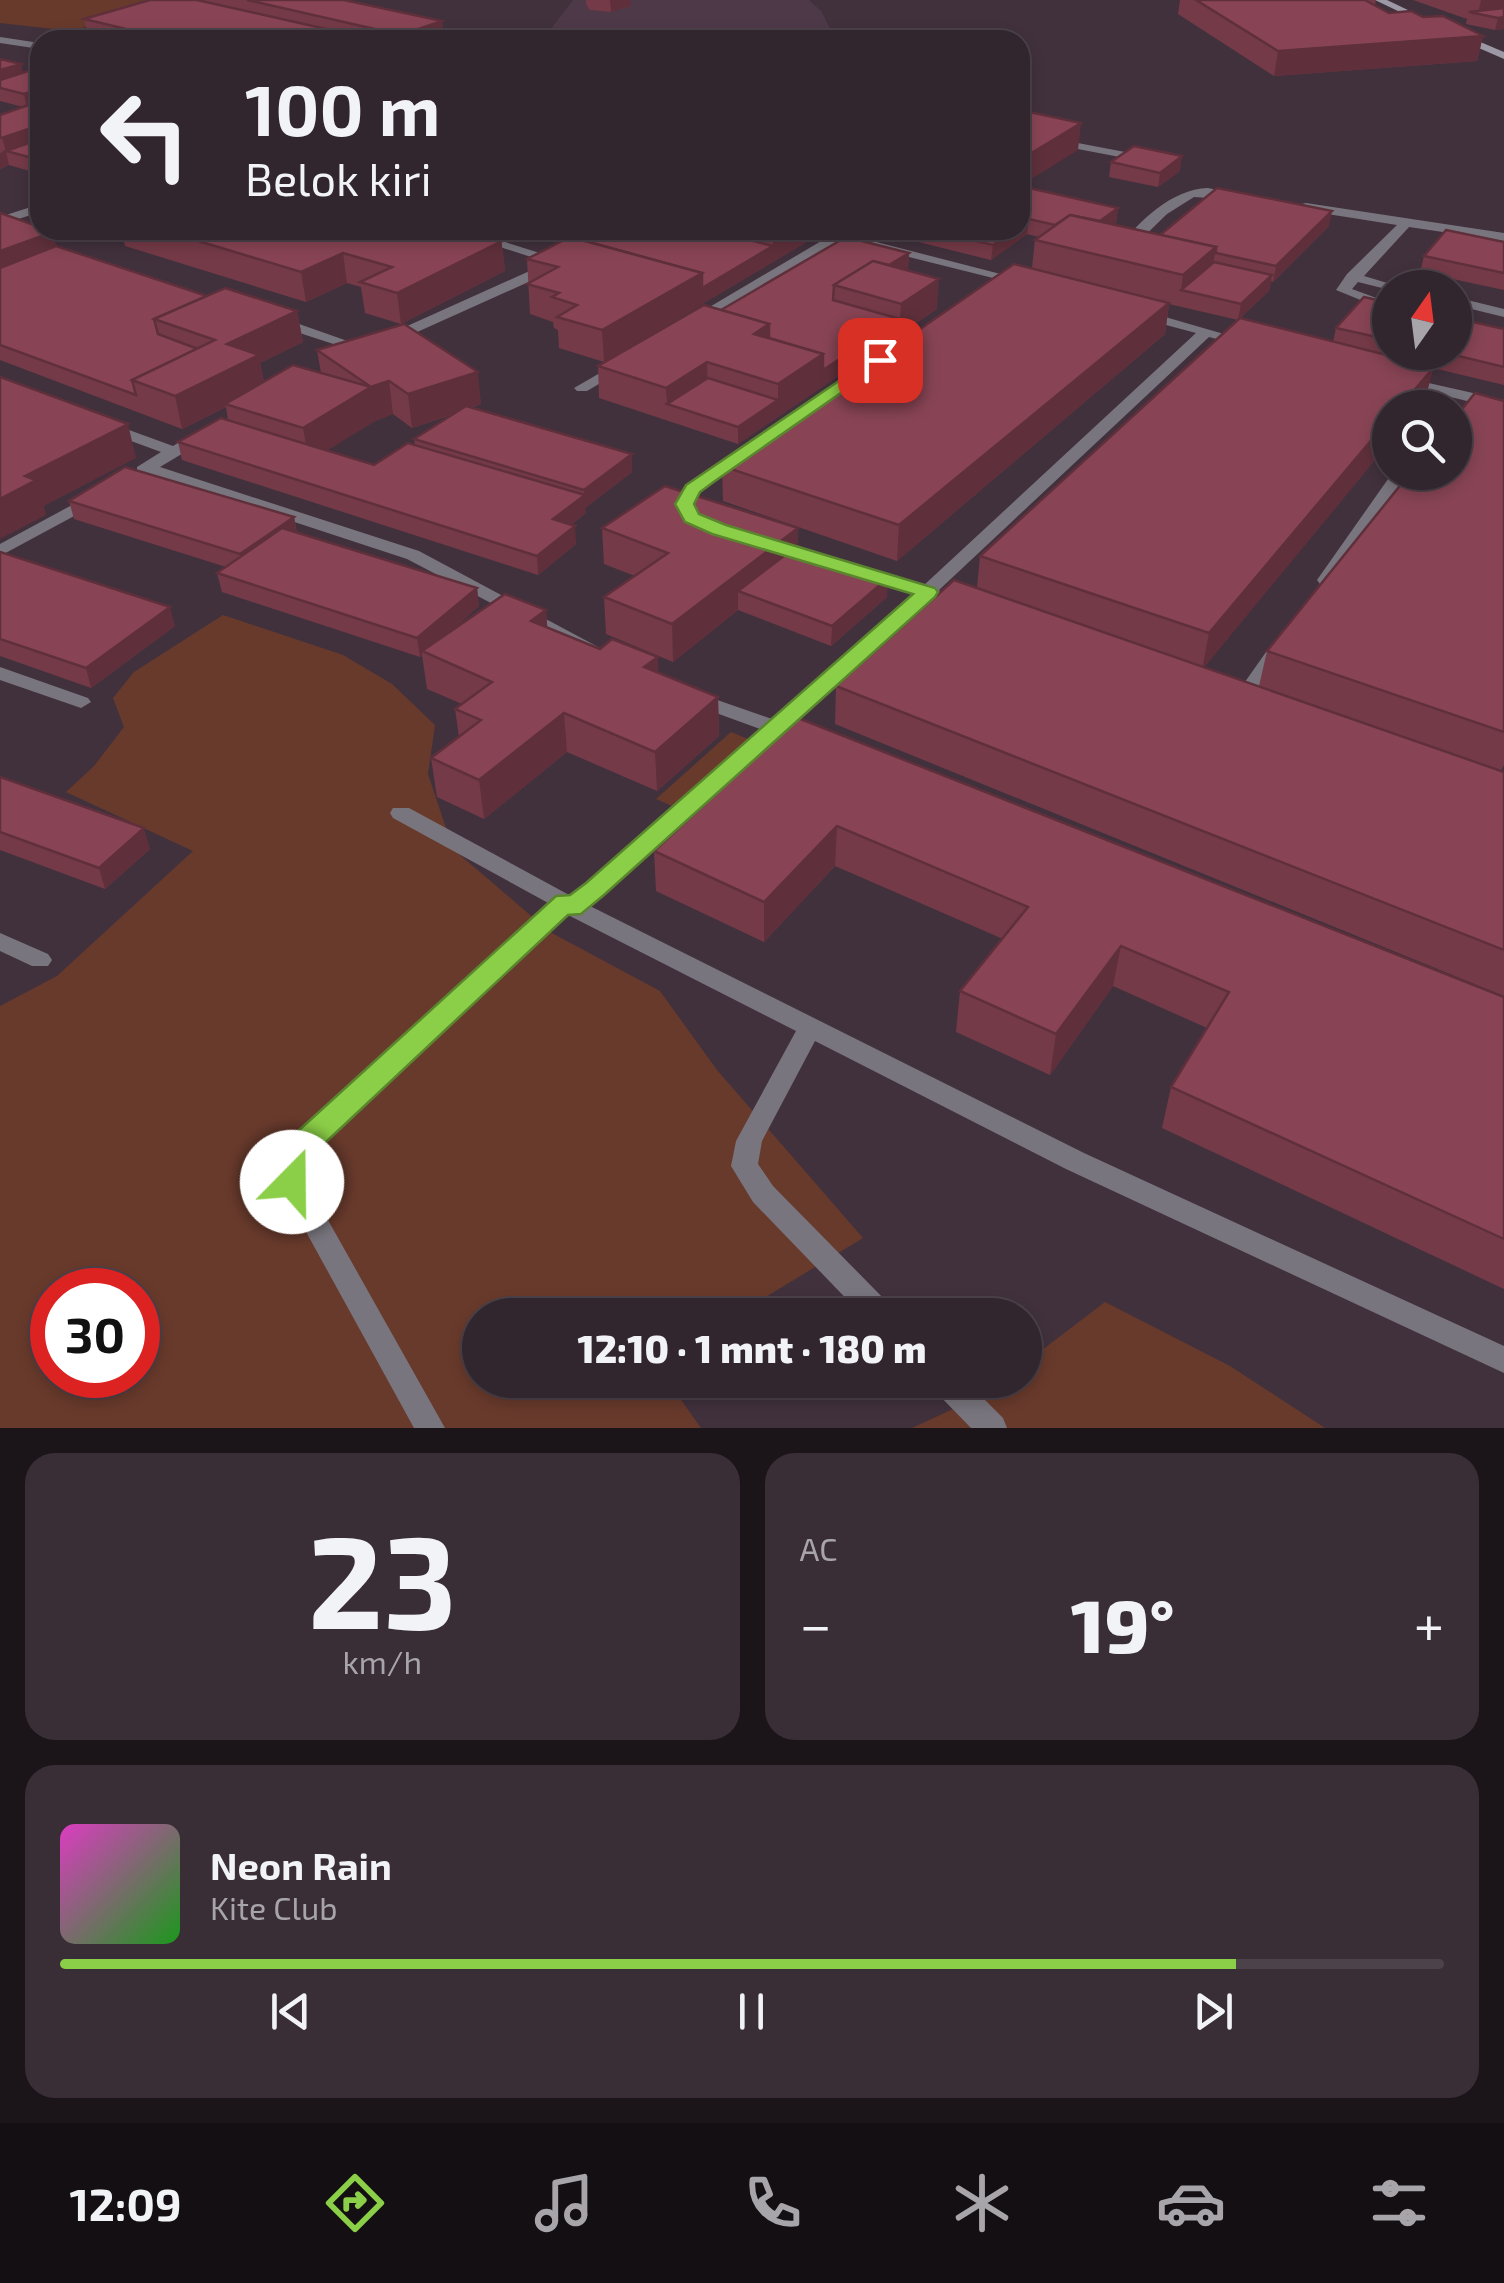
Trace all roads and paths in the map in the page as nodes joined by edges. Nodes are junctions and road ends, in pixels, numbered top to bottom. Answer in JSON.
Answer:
{"nodes":[{"id":1,"x":1380,"y":0,"type":"edge"},
{"id":2,"x":0,"y":40,"type":"edge"},
{"id":3,"x":30,"y":44,"type":"edge"},
{"id":4,"x":1504,"y":56,"type":"edge"},
{"id":5,"x":1030,"y":137,"type":"edge"},
{"id":6,"x":1166,"y":164,"type":"edge"},
{"id":7,"x":1257,"y":200,"type":"edge"},
{"id":8,"x":1294,"y":205,"type":"edge"},
{"id":9,"x":30,"y":213,"type":"edge"},
{"id":10,"x":1406,"y":223,"type":"junction"},
{"id":11,"x":2,"y":228,"type":"edge"},
{"id":12,"x":1504,"y":237,"type":"edge"},
{"id":13,"x":486,"y":240,"type":"edge"},
{"id":14,"x":833,"y":240,"type":"edge"},
{"id":15,"x":871,"y":240,"type":"edge"},
{"id":16,"x":1122,"y":250,"type":"edge"},
{"id":17,"x":577,"y":254,"type":"edge"},
{"id":18,"x":562,"y":262,"type":"junction"},
{"id":19,"x":1004,"y":276,"type":"junction"},
{"id":20,"x":1347,"y":283,"type":"junction"},
{"id":21,"x":1372,"y":285,"type":"edge"},
{"id":22,"x":1041,"y":286,"type":"edge"},
{"id":23,"x":988,"y":288,"type":"edge"},
{"id":24,"x":1372,"y":298,"type":"edge"},
{"id":25,"x":1472,"y":305,"type":"edge"},
{"id":26,"x":1133,"y":312,"type":"edge"},
{"id":27,"x":1504,"y":313,"type":"edge"},
{"id":28,"x":257,"y":314,"type":"edge"},
{"id":29,"x":685,"y":327,"type":"edge"},
{"id":30,"x":1206,"y":332,"type":"junction"},
{"id":31,"x":1264,"y":346,"type":"edge"},
{"id":32,"x":366,"y":350,"type":"junction"},
{"id":33,"x":348,"y":358,"type":"edge"},
{"id":34,"x":634,"y":358,"type":"edge"},
{"id":35,"x":1380,"y":375,"type":"edge"},
{"id":36,"x":582,"y":388,"type":"dead end"},
{"id":37,"x":1422,"y":390,"type":"edge"},
{"id":38,"x":1472,"y":403,"type":"edge"},
{"id":39,"x":1504,"y":405,"type":"edge"},
{"id":40,"x":88,"y":420,"type":"edge"},
{"id":41,"x":211,"y":429,"type":"edge"},
{"id":42,"x":758,"y":443,"type":"edge"},
{"id":43,"x":175,"y":452,"type":"junction"},
{"id":44,"x":131,"y":477,"type":"junction"},
{"id":45,"x":1389,"y":490,"type":"edge"},
{"id":46,"x":705,"y":524,"type":"edge"},
{"id":47,"x":0,"y":551,"type":"edge"},
{"id":48,"x":852,"y":570,"type":"edge"},
{"id":49,"x":937,"y":596,"type":"junction"},
{"id":50,"x":1310,"y":603,"type":"edge"},
{"id":51,"x":1288,"y":635,"type":"edge"},
{"id":52,"x":603,"y":655,"type":"edge"},
{"id":53,"x":0,"y":673,"type":"edge"},
{"id":54,"x":671,"y":690,"type":"edge"},
{"id":55,"x":1242,"y":700,"type":"edge"},
{"id":56,"x":81,"y":702,"type":"dead end"},
{"id":57,"x":778,"y":728,"type":"junction"},
{"id":58,"x":814,"y":742,"type":"edge"},
{"id":59,"x":400,"y":812,"type":"dead end"},
{"id":60,"x":569,"y":905,"type":"junction"},
{"id":61,"x":0,"y":942,"type":"edge"},
{"id":62,"x":40,"y":960,"type":"dead end"},
{"id":63,"x":809,"y":1029,"type":"junction"},
{"id":64,"x":865,"y":1298,"type":"edge"},
{"id":65,"x":1504,"y":1360,"type":"edge"},
{"id":66,"x":963,"y":1398,"type":"edge"},
{"id":67,"x":430,"y":1428,"type":"edge"},
{"id":68,"x":992,"y":1428,"type":"edge"}],
"edges":[{"from":1,"to":4,"type":"main road"},
{"from":2,"to":3,"type":"street"},
{"from":5,"to":6,"type":"street"},
{"from":7,"to":16,"type":"street"},
{"from":8,"to":10,"type":"street"},
{"from":9,"to":11,"type":"street"},
{"from":10,"to":12,"type":"street"},
{"from":10,"to":20,"type":"street"},
{"from":13,"to":18,"type":"street"},
{"from":14,"to":29,"type":"street"},
{"from":15,"to":19,"type":"street"},
{"from":17,"to":18,"type":"street"},
{"from":18,"to":32,"type":"street"},
{"from":19,"to":22,"type":"street"},
{"from":19,"to":23,"type":"street"},
{"from":20,"to":21,"type":"street"},
{"from":20,"to":24,"type":"street"},
{"from":25,"to":27,"type":"street"},
{"from":26,"to":30,"type":"street"},
{"from":28,"to":32,"type":"street"},
{"from":30,"to":31,"type":"street"},
{"from":30,"to":49,"type":"street"},
{"from":32,"to":33,"type":"street"},
{"from":34,"to":36,"type":"street"},
{"from":35,"to":37,"type":"street"},
{"from":38,"to":39,"type":"street"},
{"from":40,"to":43,"type":"street"},
{"from":41,"to":43,"type":"street"},
{"from":42,"to":46,"type":"street"},
{"from":43,"to":44,"type":"street"},
{"from":44,"to":47,"type":"street"},
{"from":44,"to":52,"type":"street"},
{"from":45,"to":50,"type":"street"},
{"from":48,"to":49,"type":"street"},
{"from":49,"to":57,"type":"street"},
{"from":51,"to":55,"type":"street"},
{"from":53,"to":56,"type":"street"},
{"from":54,"to":57,"type":"street"},
{"from":57,"to":58,"type":"street"},
{"from":57,"to":60,"type":"street"},
{"from":59,"to":60,"type":"street"},
{"from":60,"to":63,"type":"street"},
{"from":60,"to":67,"type":"street"},
{"from":61,"to":62,"type":"street"},
{"from":63,"to":64,"type":"street"},
{"from":63,"to":65,"type":"street"},
{"from":66,"to":68,"type":"street"}]}
